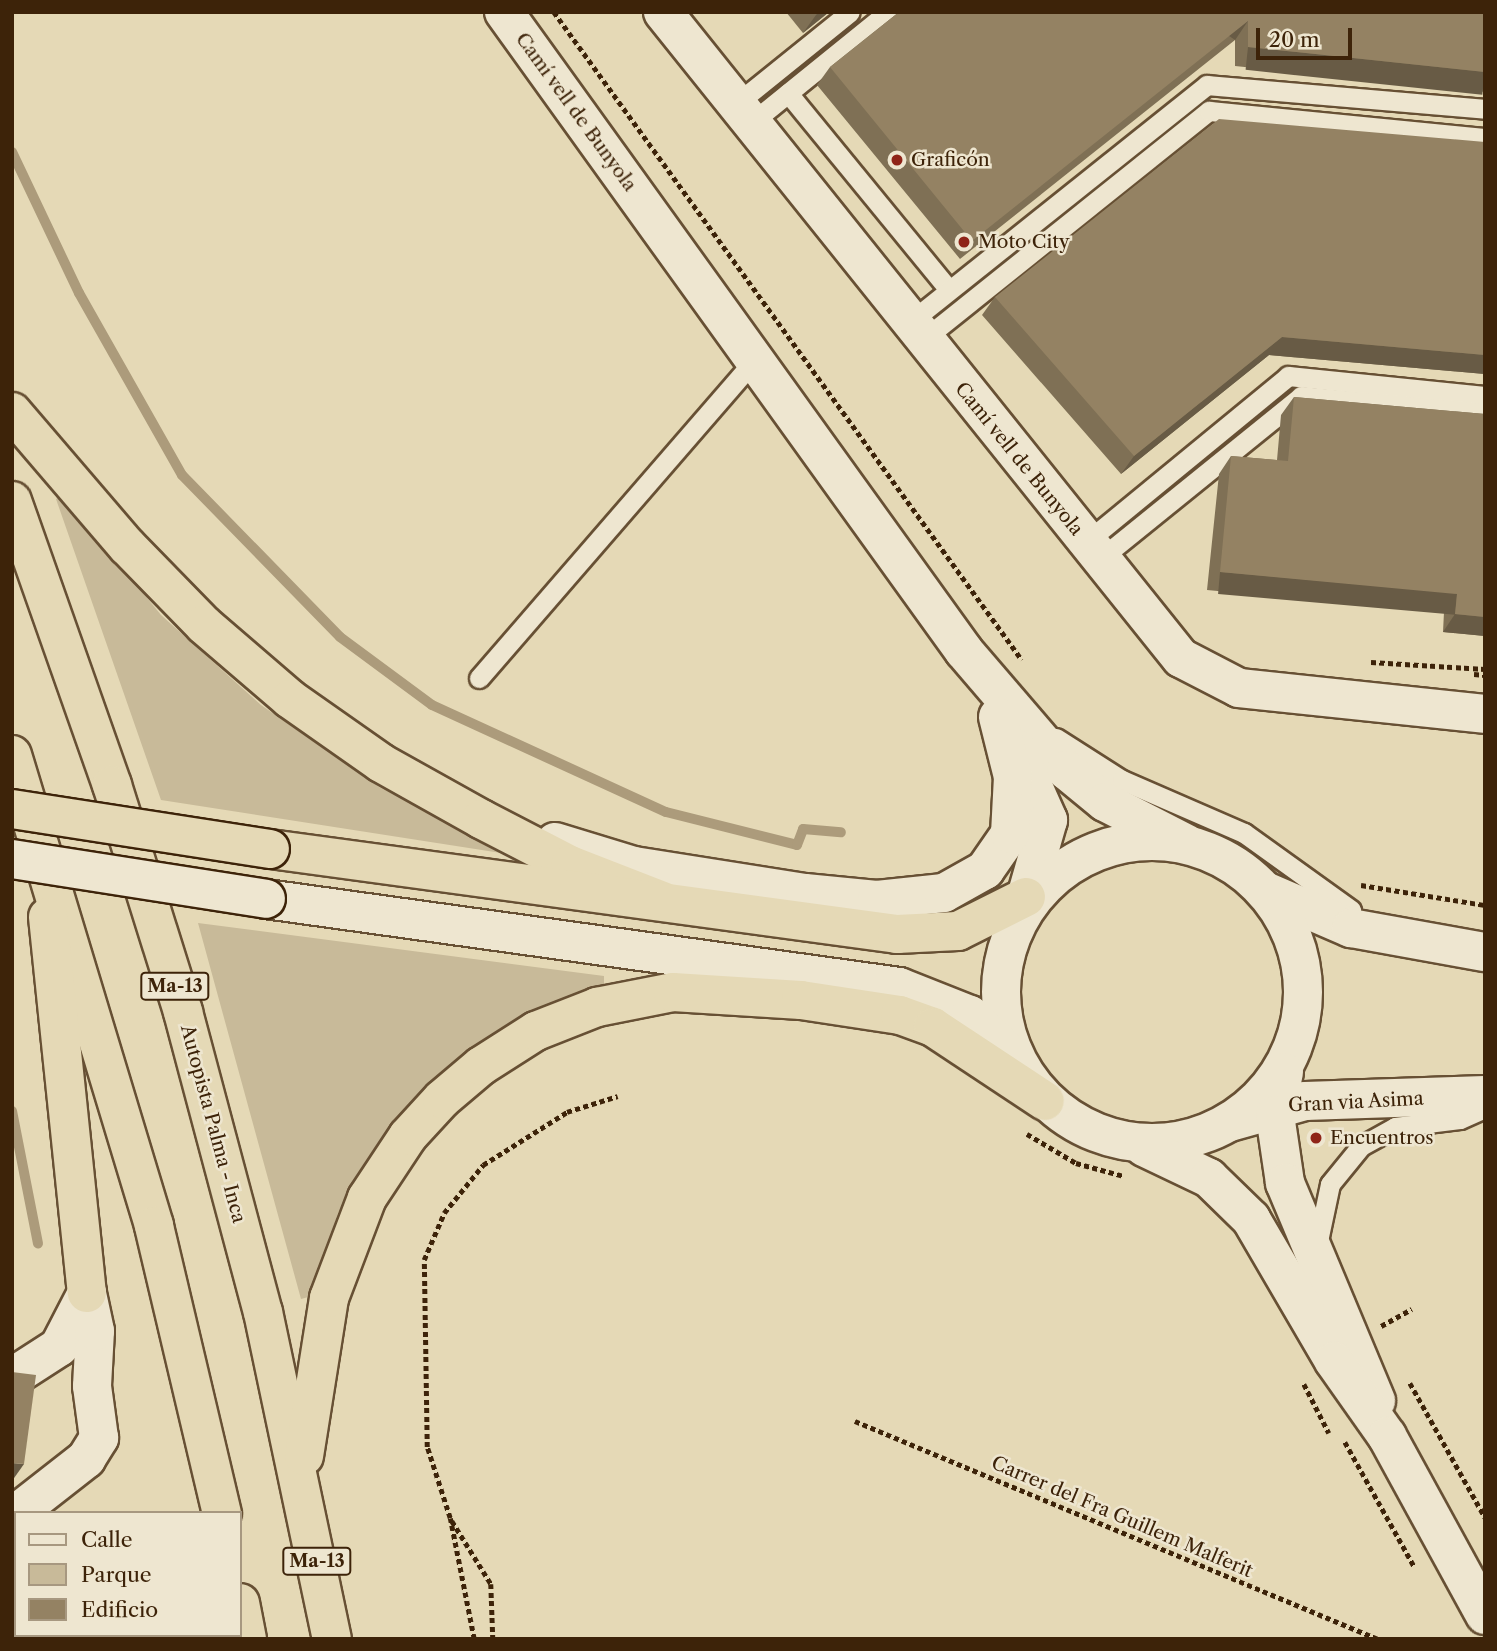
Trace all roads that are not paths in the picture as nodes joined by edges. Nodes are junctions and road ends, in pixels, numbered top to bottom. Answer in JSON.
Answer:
{"nodes":[{"id":1,"x":504,"y":12,"type":"edge"},
{"id":2,"x":663,"y":12,"type":"edge"},
{"id":3,"x":850,"y":12,"type":"edge"},
{"id":4,"x":888,"y":12,"type":"edge"},
{"id":5,"x":788,"y":93,"type":"junction"},
{"id":6,"x":1485,"y":109,"type":"edge"},
{"id":7,"x":743,"y":113,"type":"junction"},
{"id":8,"x":1485,"y":138,"type":"edge"},
{"id":9,"x":949,"y":290,"type":"junction"},
{"id":10,"x":917,"y":331,"type":"junction"},
{"id":11,"x":755,"y":359,"type":"junction"},
{"id":12,"x":1485,"y":396,"type":"edge"},
{"id":13,"x":12,"y":412,"type":"edge"},
{"id":14,"x":1485,"y":414,"type":"edge"},
{"id":15,"x":12,"y":501,"type":"edge"},
{"id":16,"x":1093,"y":551,"type":"junction"},
{"id":17,"x":479,"y":678,"type":"dead end"},
{"id":18,"x":1004,"y":711,"type":"junction"},
{"id":19,"x":1485,"y":714,"type":"edge"},
{"id":20,"x":12,"y":755,"type":"edge"},
{"id":21,"x":12,"y":809,"type":"edge"},
{"id":22,"x":481,"y":819,"type":"junction"},
{"id":23,"x":1187,"y":844,"type":"junction"},
{"id":24,"x":27,"y":850,"type":"edge"},
{"id":25,"x":1265,"y":891,"type":"junction"},
{"id":26,"x":663,"y":901,"type":"junction"},
{"id":27,"x":1029,"y":904,"type":"junction"},
{"id":28,"x":1402,"y":937,"type":"junction"},
{"id":29,"x":1485,"y":952,"type":"edge"},
{"id":30,"x":1289,"y":1059,"type":"junction"},
{"id":31,"x":1018,"y":1063,"type":"junction"},
{"id":32,"x":1485,"y":1096,"type":"edge"},
{"id":33,"x":1276,"y":1107,"type":"junction"},
{"id":34,"x":1485,"y":1108,"type":"edge"},
{"id":35,"x":1030,"y":1112,"type":"junction"},
{"id":36,"x":1230,"y":1122,"type":"junction"},
{"id":37,"x":1122,"y":1140,"type":"junction"},
{"id":38,"x":1321,"y":1273,"type":"junction"},
{"id":39,"x":87,"y":1293,"type":"junction"},
{"id":40,"x":13,"y":1376,"type":"edge"},
{"id":41,"x":97,"y":1416,"type":"junction"},
{"id":42,"x":1387,"y":1436,"type":"junction"},
{"id":43,"x":301,"y":1483,"type":"junction"},
{"id":44,"x":19,"y":1511,"type":"edge"},
{"id":45,"x":222,"y":1511,"type":"edge"},
{"id":46,"x":242,"y":1613,"type":"edge"},
{"id":47,"x":1485,"y":1615,"type":"edge"},
{"id":48,"x":247,"y":1639,"type":"edge"},
{"id":49,"x":332,"y":1639,"type":"edge"}],
"edges":[{"from":1,"to":11,"type":"main road","name":"Camí vell de Bunyola"},
{"from":2,"to":7,"type":"main road","name":"Camí vell de Bunyola"},
{"from":3,"to":7,"type":"lane"},
{"from":4,"to":5,"type":"lane"},
{"from":5,"to":7,"type":"lane"},
{"from":5,"to":9,"type":"lane"},
{"from":6,"to":9,"type":"lane"},
{"from":7,"to":10,"type":"main road","name":"Camí vell de Bunyola"},
{"from":8,"to":10,"type":"lane"},
{"from":9,"to":10,"type":"lane"},
{"from":10,"to":16,"type":"main road","name":"Camí vell de Bunyola"},
{"from":11,"to":17,"type":"lane"},
{"from":11,"to":18,"type":"main road","name":"Camí vell de Bunyola"},
{"from":12,"to":16,"type":"lane"},
{"from":13,"to":22,"type":"highway"},
{"from":14,"to":16,"type":"lane"},
{"from":15,"to":43,"type":"highway","name":"Autopista Palma - Inca","number":"Ma-13"},
{"from":16,"to":19,"type":"main road","name":"Camí vell de Bunyola"},
{"from":18,"to":22,"type":"main road"},
{"from":18,"to":23,"type":"main road","name":"Camí vell de Bunyola"},
{"from":18,"to":27,"type":"main road"},
{"from":18,"to":28,"type":"lane"},
{"from":20,"to":24,"type":"highway"},
{"from":21,"to":26,"type":"highway","bridge":true},
{"from":22,"to":26,"type":"highway"},
{"from":23,"to":25,"type":"main road"},
{"from":23,"to":27,"type":"main road"},
{"from":24,"to":31,"type":"main road","bridge":true},
{"from":24,"to":39,"type":"highway"},
{"from":24,"to":45,"type":"highway"},
{"from":25,"to":28,"type":"main road"},
{"from":25,"to":30,"type":"main road"},
{"from":26,"to":27,"type":"highway"},
{"from":27,"to":31,"type":"main road"},
{"from":28,"to":29,"type":"main road"},
{"from":30,"to":33,"type":"main road"},
{"from":30,"to":36,"type":"main road"},
{"from":31,"to":35,"type":"main road"},
{"from":32,"to":33,"type":"main road","name":"Gran via Asima"},
{"from":33,"to":36,"type":"main road","name":"Gran via Asima"},
{"from":33,"to":38,"type":"main road"},
{"from":34,"to":38,"type":"lane"},
{"from":35,"to":37,"type":"main road"},
{"from":35,"to":43,"type":"highway"},
{"from":36,"to":37,"type":"main road"},
{"from":37,"to":42,"type":"main road"},
{"from":38,"to":42,"type":"main road"},
{"from":39,"to":40,"type":"main road"},
{"from":39,"to":41,"type":"main road"},
{"from":40,"to":41,"type":"main road"},
{"from":41,"to":44,"type":"main road"},
{"from":42,"to":47,"type":"main road"},
{"from":43,"to":49,"type":"highway","name":"Autopista Palma - Inca","number":"Ma-13"},
{"from":46,"to":48,"type":"highway"}]}
